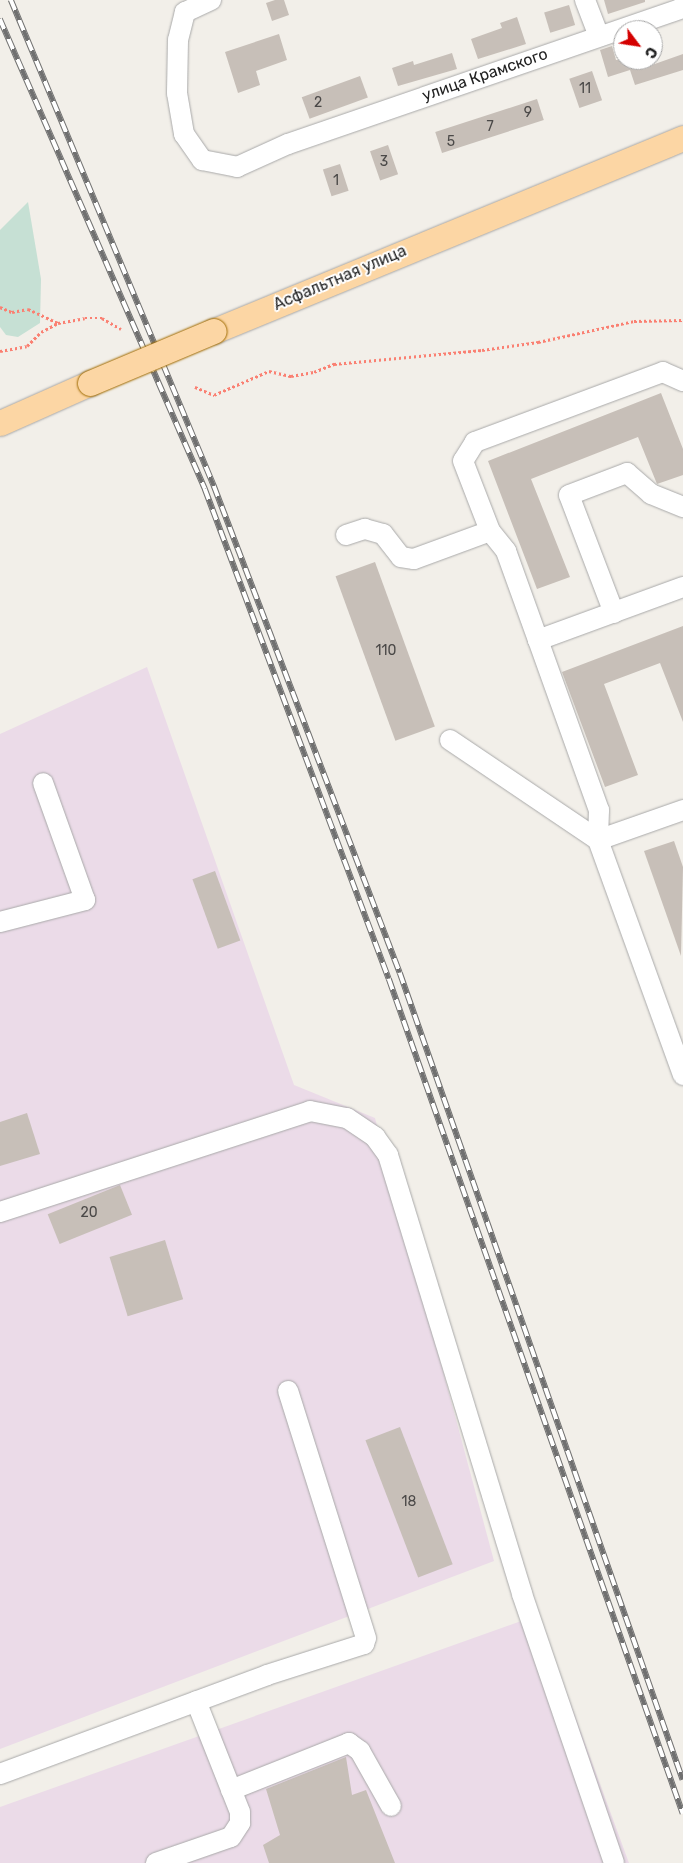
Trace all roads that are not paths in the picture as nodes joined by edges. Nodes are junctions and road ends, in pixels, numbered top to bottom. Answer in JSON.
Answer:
{"nodes":[{"id":1,"x":209,"y":0,"type":"edge"},
{"id":2,"x":585,"y":0,"type":"edge"},
{"id":3,"x":683,"y":8,"type":"edge"},
{"id":4,"x":599,"y":36,"type":"junction"},
{"id":5,"x":683,"y":138,"type":"edge"},
{"id":6,"x":683,"y":381,"type":"edge"},
{"id":7,"x":0,"y":423,"type":"edge"},
{"id":8,"x":683,"y":507,"type":"edge"},
{"id":9,"x":490,"y":531,"type":"junction"},
{"id":10,"x":346,"y":536,"type":"dead end"},
{"id":11,"x":683,"y":587,"type":"edge"},
{"id":12,"x":614,"y":613,"type":"junction"},
{"id":13,"x":538,"y":640,"type":"junction"},
{"id":14,"x":450,"y":740,"type":"dead end"},
{"id":15,"x":43,"y":783,"type":"dead end"},
{"id":16,"x":683,"y":810,"type":"edge"},
{"id":17,"x":598,"y":840,"type":"junction"},
{"id":18,"x":0,"y":922,"type":"edge"},
{"id":19,"x":676,"y":1033,"type":"edge"},
{"id":20,"x":683,"y":1075,"type":"edge"},
{"id":21,"x":0,"y":1212,"type":"edge"},
{"id":22,"x":288,"y":1391,"type":"dead end"},
{"id":23,"x":196,"y":1701,"type":"junction"},
{"id":24,"x":0,"y":1774,"type":"edge"},
{"id":25,"x":231,"y":1790,"type":"junction"},
{"id":26,"x":391,"y":1806,"type":"dead end"},
{"id":27,"x":156,"y":1863,"type":"edge"},
{"id":28,"x":614,"y":1863,"type":"edge"}],
"edges":[{"from":1,"to":4,"type":"street","name":"улица Крамского"},
{"from":2,"to":4,"type":"street"},
{"from":3,"to":4,"type":"street","name":"улица Крамского"},
{"from":5,"to":7,"type":"main road","name":"Асфальтная улица","bridge":true},
{"from":6,"to":9,"type":"street"},
{"from":8,"to":12,"type":"street"},
{"from":9,"to":10,"type":"street"},
{"from":9,"to":13,"type":"street"},
{"from":11,"to":12,"type":"street"},
{"from":12,"to":13,"type":"street"},
{"from":13,"to":17,"type":"street"},
{"from":14,"to":17,"type":"street"},
{"from":15,"to":18,"type":"street"},
{"from":16,"to":17,"type":"street"},
{"from":17,"to":19,"type":"street"},
{"from":19,"to":20,"type":"street"},
{"from":21,"to":28,"type":"street"},
{"from":22,"to":23,"type":"street"},
{"from":23,"to":24,"type":"street"},
{"from":23,"to":25,"type":"street"},
{"from":25,"to":26,"type":"street"},
{"from":25,"to":27,"type":"street"}]}
